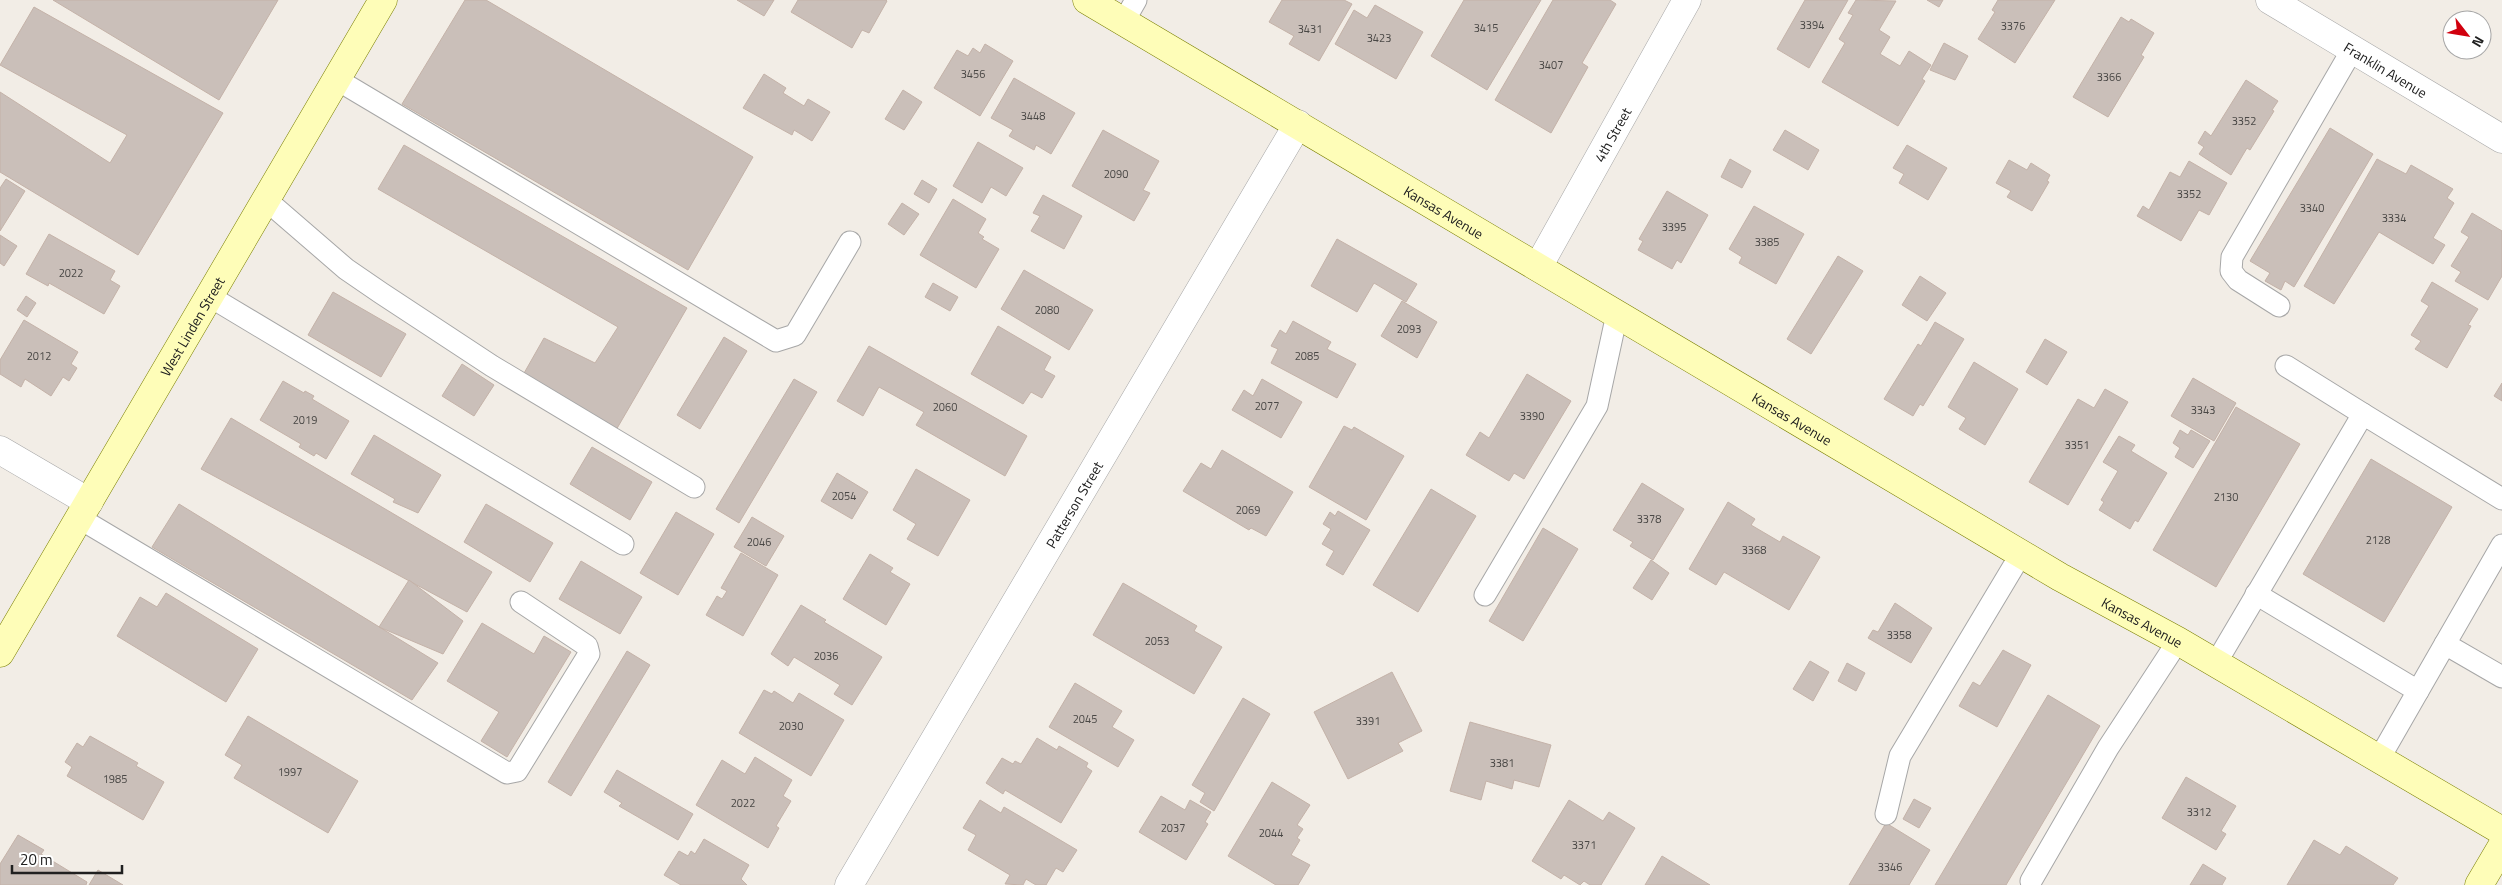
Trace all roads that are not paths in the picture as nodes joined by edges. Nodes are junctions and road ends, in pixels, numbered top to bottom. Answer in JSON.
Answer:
{"nodes":[{"id":1,"x":383,"y":0,"type":"edge"},
{"id":2,"x":1087,"y":0,"type":"edge"},
{"id":3,"x":1687,"y":0,"type":"edge"},
{"id":4,"x":2270,"y":0,"type":"edge"},
{"id":5,"x":1130,"y":11,"type":"edge"},
{"id":6,"x":2352,"y":50,"type":"junction"},
{"id":7,"x":336,"y":79,"type":"junction"},
{"id":8,"x":1298,"y":124,"type":"junction"},
{"id":9,"x":2502,"y":139,"type":"edge"},
{"id":10,"x":265,"y":199,"type":"junction"},
{"id":11,"x":850,"y":242,"type":"dead end"},
{"id":12,"x":1538,"y":267,"type":"junction"},
{"id":13,"x":209,"y":296,"type":"junction"},
{"id":14,"x":2279,"y":306,"type":"dead end"},
{"id":15,"x":1617,"y":314,"type":"junction"},
{"id":16,"x":2286,"y":366,"type":"dead end"},
{"id":17,"x":2363,"y":414,"type":"junction"},
{"id":18,"x":0,"y":450,"type":"edge"},
{"id":19,"x":694,"y":487,"type":"dead end"},
{"id":20,"x":2502,"y":499,"type":"edge"},
{"id":21,"x":84,"y":510,"type":"junction"},
{"id":22,"x":623,"y":544,"type":"dead end"},
{"id":23,"x":2502,"y":545,"type":"edge"},
{"id":24,"x":2021,"y":554,"type":"junction"},
{"id":25,"x":2256,"y":594,"type":"junction"},
{"id":26,"x":1485,"y":595,"type":"dead end"},
{"id":27,"x":521,"y":602,"type":"dead end"},
{"id":28,"x":2178,"y":641,"type":"junction"},
{"id":29,"x":2445,"y":644,"type":"junction"},
{"id":30,"x":0,"y":653,"type":"edge"},
{"id":31,"x":2216,"y":663,"type":"junction"},
{"id":32,"x":2502,"y":677,"type":"edge"},
{"id":33,"x":2418,"y":691,"type":"junction"},
{"id":34,"x":2379,"y":758,"type":"junction"},
{"id":35,"x":1886,"y":814,"type":"dead end"},
{"id":36,"x":2502,"y":831,"type":"edge"},
{"id":37,"x":2502,"y":846,"type":"edge"},
{"id":38,"x":2031,"y":881,"type":"dead end"},
{"id":39,"x":849,"y":885,"type":"edge"},
{"id":40,"x":2479,"y":885,"type":"edge"}],
"edges":[{"from":1,"to":7,"type":"street","name":"West Linden Street"},
{"from":2,"to":5,"type":"street","name":"Kansas Avenue"},
{"from":3,"to":12,"type":"street","name":"4th Street"},
{"from":4,"to":6,"type":"street","name":"Franklin Avenue"},
{"from":5,"to":8,"type":"street","name":"Kansas Avenue"},
{"from":6,"to":9,"type":"street","name":"Franklin Avenue"},
{"from":6,"to":14,"type":"lane"},
{"from":7,"to":10,"type":"street","name":"West Linden Street"},
{"from":7,"to":11,"type":"lane"},
{"from":8,"to":12,"type":"street","name":"Kansas Avenue"},
{"from":8,"to":39,"type":"street","name":"Patterson Street"},
{"from":10,"to":13,"type":"street","name":"West Linden Street"},
{"from":10,"to":19,"type":"lane"},
{"from":12,"to":15,"type":"street","name":"Kansas Avenue"},
{"from":13,"to":21,"type":"street","name":"West Linden Street"},
{"from":13,"to":22,"type":"lane"},
{"from":15,"to":24,"type":"street","name":"Kansas Avenue"},
{"from":15,"to":26,"type":"lane"},
{"from":16,"to":17,"type":"lane"},
{"from":17,"to":20,"type":"lane"},
{"from":17,"to":25,"type":"lane"},
{"from":18,"to":21,"type":"street"},
{"from":21,"to":27,"type":"lane"},
{"from":21,"to":30,"type":"street","name":"West Linden Street"},
{"from":23,"to":29,"type":"lane"},
{"from":24,"to":28,"type":"street","name":"Kansas Avenue"},
{"from":24,"to":35,"type":"lane"},
{"from":25,"to":31,"type":"lane"},
{"from":25,"to":33,"type":"lane"},
{"from":28,"to":31,"type":"street","name":"Kansas Avenue"},
{"from":28,"to":38,"type":"lane"},
{"from":29,"to":32,"type":"lane"},
{"from":29,"to":33,"type":"lane"},
{"from":31,"to":34,"type":"street","name":"Kansas Avenue"},
{"from":33,"to":34,"type":"lane"},
{"from":34,"to":36,"type":"street","name":"Kansas Avenue"},
{"from":37,"to":40,"type":"street"}]}
